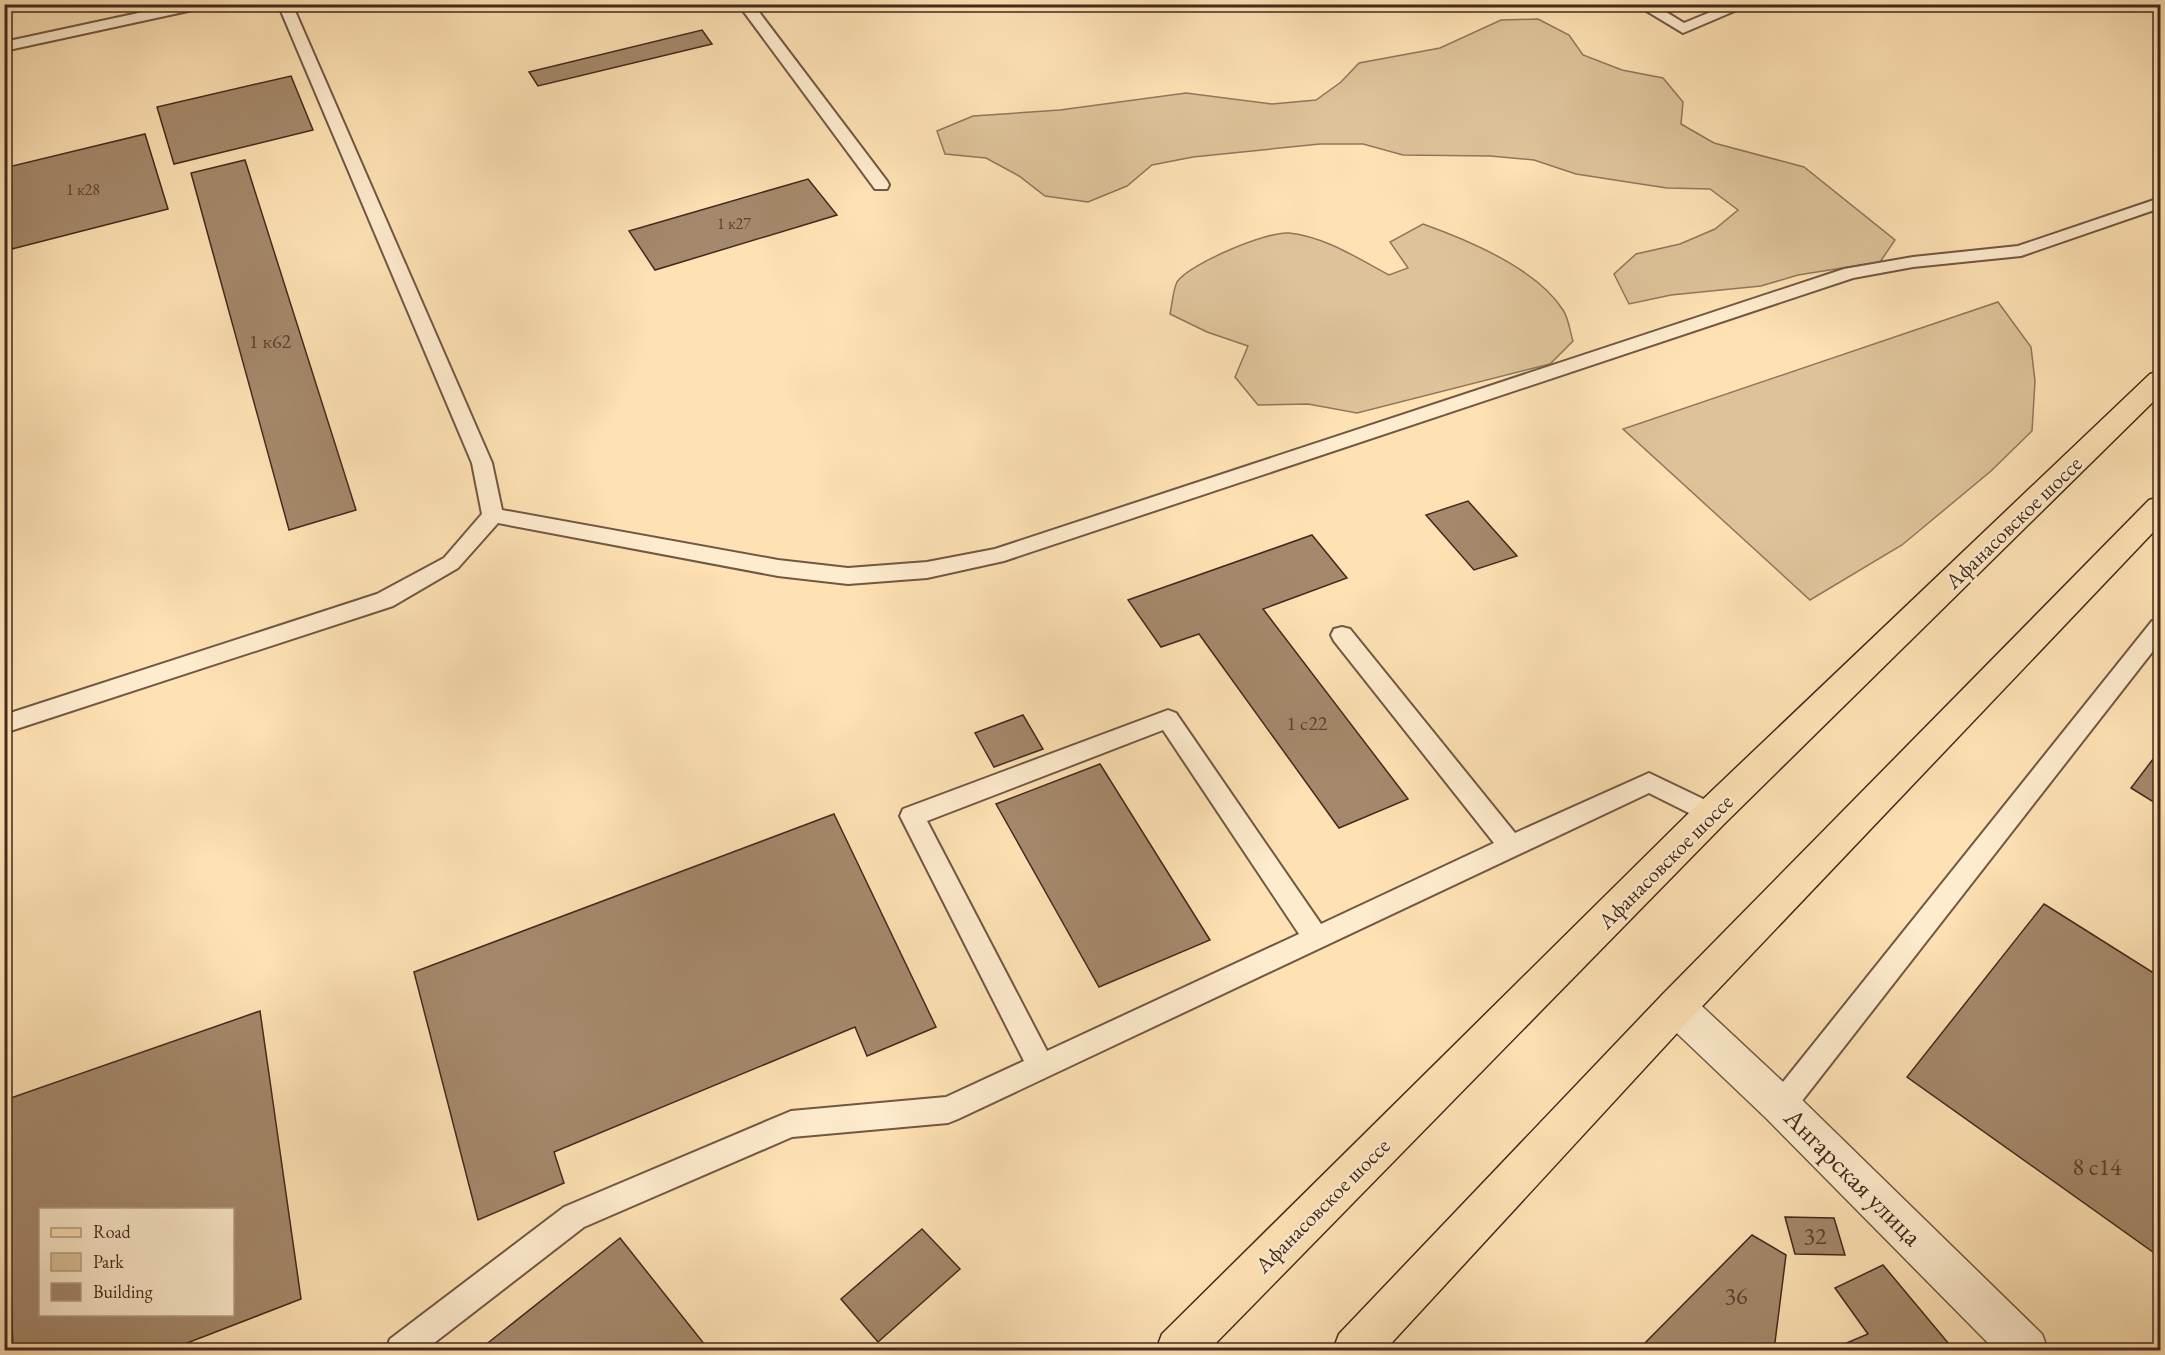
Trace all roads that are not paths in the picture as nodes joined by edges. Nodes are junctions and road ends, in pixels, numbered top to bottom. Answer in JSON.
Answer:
{"nodes":[{"id":1,"x":202,"y":4,"type":"edge"},
{"id":2,"x":285,"y":4,"type":"edge"},
{"id":3,"x":745,"y":4,"type":"edge"},
{"id":4,"x":1642,"y":4,"type":"edge"},
{"id":5,"x":1744,"y":4,"type":"edge"},
{"id":6,"x":4,"y":47,"type":"edge"},
{"id":7,"x":881,"y":185,"type":"dead end"},
{"id":8,"x":2160,"y":203,"type":"edge"},
{"id":9,"x":2160,"y":380,"type":"edge"},
{"id":10,"x":2160,"y":507,"type":"edge"},
{"id":11,"x":494,"y":515,"type":"junction"},
{"id":12,"x":2160,"y":627,"type":"edge"},
{"id":13,"x":1342,"y":635,"type":"dead end"},
{"id":14,"x":4,"y":724,"type":"edge"},
{"id":15,"x":1711,"y":814,"type":"junction"},
{"id":16,"x":1511,"y":846,"type":"junction"},
{"id":17,"x":1316,"y":938,"type":"junction"},
{"id":18,"x":1676,"y":1007,"type":"junction"},
{"id":19,"x":1041,"y":1067,"type":"junction"},
{"id":20,"x":1781,"y":1106,"type":"junction"},
{"id":21,"x":401,"y":1350,"type":"edge"},
{"id":22,"x":1178,"y":1350,"type":"edge"},
{"id":23,"x":1355,"y":1350,"type":"edge"},
{"id":24,"x":2026,"y":1350,"type":"edge"}],
"edges":[{"from":1,"to":6,"type":"lane"},
{"from":2,"to":11,"type":"lane"},
{"from":3,"to":7,"type":"lane"},
{"from":4,"to":5,"type":"lane"},
{"from":8,"to":11,"type":"lane"},
{"from":9,"to":15,"type":"main road","name":"Афанасовское шоссе"},
{"from":10,"to":18,"type":"main road"},
{"from":11,"to":14,"type":"lane"},
{"from":12,"to":20,"type":"lane"},
{"from":13,"to":16,"type":"lane"},
{"from":15,"to":16,"type":"lane"},
{"from":15,"to":22,"type":"main road","name":"Афанасовское шоссе"},
{"from":16,"to":17,"type":"lane"},
{"from":17,"to":19,"type":"lane"},
{"from":17,"to":19,"type":"lane"},
{"from":18,"to":20,"type":"street","name":"Ангарская улица"},
{"from":18,"to":23,"type":"main road"},
{"from":19,"to":21,"type":"lane"},
{"from":20,"to":24,"type":"street","name":"Ангарская улица"}]}
